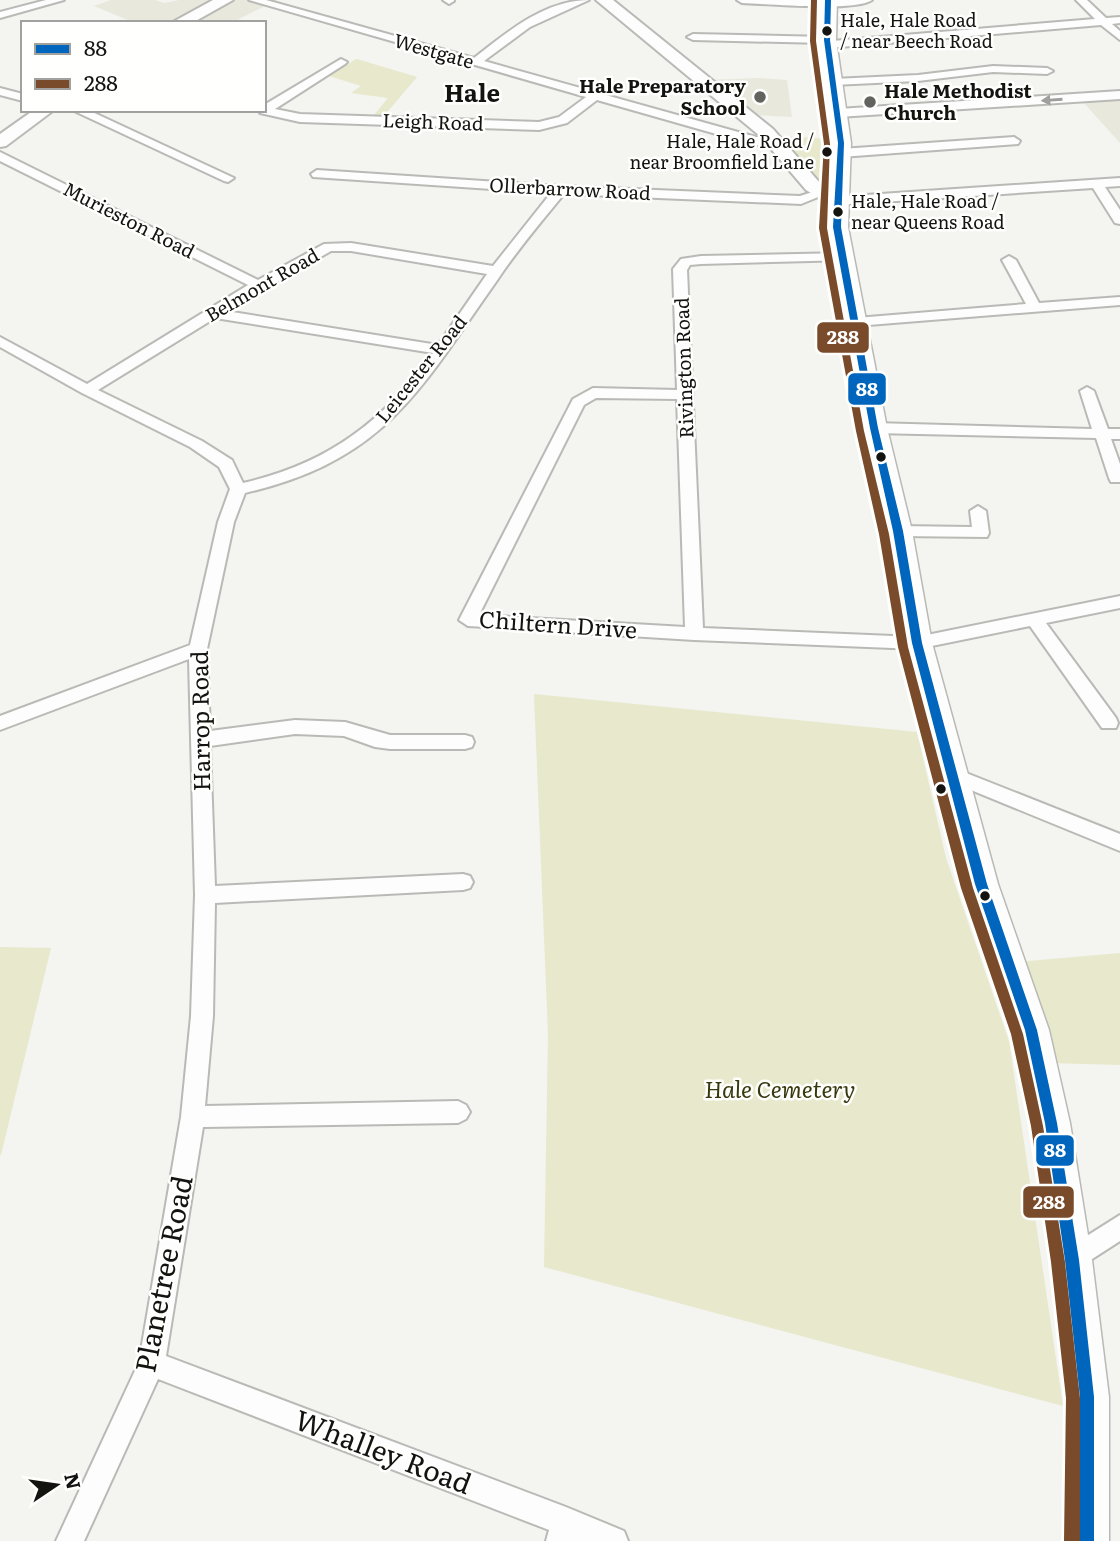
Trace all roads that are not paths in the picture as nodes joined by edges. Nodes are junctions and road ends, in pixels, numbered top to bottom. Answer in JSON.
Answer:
{"nodes":[{"id":1,"x":59,"y":0,"type":"edge"},
{"id":2,"x":225,"y":0,"type":"edge"},
{"id":3,"x":254,"y":0,"type":"edge"},
{"id":4,"x":584,"y":0,"type":"edge"},
{"id":5,"x":604,"y":0,"type":"edge"},
{"id":6,"x":743,"y":0,"type":"edge"},
{"id":7,"x":866,"y":0,"type":"edge"},
{"id":8,"x":1081,"y":0,"type":"edge"},
{"id":9,"x":828,"y":1,"type":"edge"},
{"id":10,"x":0,"y":15,"type":"edge"},
{"id":11,"x":1120,"y":20,"type":"edge"},
{"id":12,"x":183,"y":21,"type":"edge"},
{"id":13,"x":1103,"y":21,"type":"junction"},
{"id":14,"x":693,"y":37,"type":"dead end"},
{"id":15,"x":1120,"y":37,"type":"edge"},
{"id":16,"x":827,"y":42,"type":"junction"},
{"id":17,"x":341,"y":62,"type":"dead end"},
{"id":18,"x":475,"y":63,"type":"junction"},
{"id":19,"x":1048,"y":71,"type":"dead end"},
{"id":20,"x":833,"y":82,"type":"junction"},
{"id":21,"x":0,"y":91,"type":"edge"},
{"id":22,"x":1120,"y":95,"type":"edge"},
{"id":23,"x":21,"y":97,"type":"edge"},
{"id":24,"x":594,"y":97,"type":"junction"},
{"id":25,"x":266,"y":109,"type":"edge"},
{"id":26,"x":266,"y":110,"type":"edge"},
{"id":27,"x":43,"y":112,"type":"edge"},
{"id":28,"x":82,"y":112,"type":"edge"},
{"id":29,"x":838,"y":113,"type":"junction"},
{"id":30,"x":1014,"y":141,"type":"dead end"},
{"id":31,"x":0,"y":142,"type":"edge"},
{"id":32,"x":776,"y":142,"type":"junction"},
{"id":33,"x":841,"y":153,"type":"junction"},
{"id":34,"x":0,"y":156,"type":"edge"},
{"id":35,"x":317,"y":174,"type":"dead end"},
{"id":36,"x":228,"y":178,"type":"dead end"},
{"id":37,"x":1120,"y":182,"type":"edge"},
{"id":38,"x":1096,"y":183,"type":"junction"},
{"id":39,"x":560,"y":190,"type":"junction"},
{"id":40,"x":832,"y":197,"type":"junction"},
{"id":41,"x":1120,"y":220,"type":"edge"},
{"id":42,"x":845,"y":257,"type":"junction"},
{"id":43,"x":1009,"y":260,"type":"dead end"},
{"id":44,"x":496,"y":271,"type":"junction"},
{"id":45,"x":258,"y":285,"type":"junction"},
{"id":46,"x":1120,"y":301,"type":"edge"},
{"id":47,"x":1035,"y":308,"type":"junction"},
{"id":48,"x":212,"y":313,"type":"junction"},
{"id":49,"x":856,"y":322,"type":"junction"},
{"id":50,"x":0,"y":341,"type":"edge"},
{"id":51,"x":442,"y":349,"type":"junction"},
{"id":52,"x":87,"y":390,"type":"junction"},
{"id":53,"x":1087,"y":391,"type":"dead end"},
{"id":54,"x":684,"y":395,"type":"junction"},
{"id":55,"x":874,"y":428,"type":"junction"},
{"id":56,"x":1101,"y":434,"type":"junction"},
{"id":57,"x":1120,"y":434,"type":"edge"},
{"id":58,"x":1117,"y":478,"type":"dead end"},
{"id":59,"x":238,"y":489,"type":"junction"},
{"id":60,"x":978,"y":512,"type":"dead end"},
{"id":61,"x":898,"y":531,"type":"junction"},
{"id":62,"x":1120,"y":601,"type":"edge"},
{"id":63,"x":1034,"y":619,"type":"junction"},
{"id":64,"x":694,"y":634,"type":"junction"},
{"id":65,"x":917,"y":643,"type":"junction"},
{"id":66,"x":198,"y":649,"type":"junction"},
{"id":67,"x":0,"y":723,"type":"edge"},
{"id":68,"x":1108,"y":723,"type":"edge"},
{"id":69,"x":199,"y":740,"type":"junction"},
{"id":70,"x":465,"y":742,"type":"dead end"},
{"id":71,"x":951,"y":774,"type":"junction"},
{"id":72,"x":1120,"y":843,"type":"edge"},
{"id":73,"x":463,"y":882,"type":"dead end"},
{"id":74,"x":205,"y":895,"type":"junction"},
{"id":75,"x":458,"y":1112,"type":"dead end"},
{"id":76,"x":193,"y":1117,"type":"junction"},
{"id":77,"x":1120,"y":1227,"type":"edge"},
{"id":78,"x":1072,"y":1261,"type":"junction"},
{"id":79,"x":152,"y":1364,"type":"junction"},
{"id":80,"x":563,"y":1531,"type":"edge"},
{"id":81,"x":70,"y":1541,"type":"edge"},
{"id":82,"x":614,"y":1541,"type":"edge"},
{"id":83,"x":1086,"y":1541,"type":"edge"}],
"edges":[{"from":1,"to":10,"type":"street"},
{"from":2,"to":12,"type":"main road"},
{"from":3,"to":18,"type":"street","name":"Westgate"},
{"from":4,"to":18,"type":"street"},
{"from":5,"to":32,"type":"main road"},
{"from":6,"to":9,"type":"street"},
{"from":7,"to":9,"type":"street"},
{"from":8,"to":13,"type":"street"},
{"from":9,"to":16,"type":"main road"},
{"from":11,"to":13,"type":"street"},
{"from":13,"to":15,"type":"street"},
{"from":13,"to":16,"type":"street"},
{"from":14,"to":16,"type":"street"},
{"from":16,"to":20,"type":"main road"},
{"from":17,"to":25,"type":"street"},
{"from":18,"to":24,"type":"street","name":"Westgate"},
{"from":19,"to":20,"type":"street"},
{"from":20,"to":29,"type":"main road"},
{"from":21,"to":23,"type":"street"},
{"from":22,"to":29,"type":"street","one_way":true},
{"from":24,"to":26,"type":"street","name":"Leigh Road"},
{"from":24,"to":32,"type":"street","name":"Westgate"},
{"from":27,"to":31,"type":"main road"},
{"from":28,"to":36,"type":"street"},
{"from":29,"to":33,"type":"main road"},
{"from":30,"to":33,"type":"street"},
{"from":32,"to":40,"type":"main road"},
{"from":33,"to":40,"type":"main road"},
{"from":34,"to":45,"type":"street","name":"Murieston Road"},
{"from":35,"to":39,"type":"street","name":"Ollerbarrow Road"},
{"from":37,"to":38,"type":"street","name":"Ollerbarrow Road"},
{"from":38,"to":40,"type":"street","name":"Ollerbarrow Road"},
{"from":38,"to":41,"type":"street"},
{"from":39,"to":40,"type":"street","name":"Ollerbarrow Road"},
{"from":39,"to":44,"type":"street","name":"Leicester Road"},
{"from":40,"to":42,"type":"main road"},
{"from":42,"to":49,"type":"main road"},
{"from":42,"to":54,"type":"street","name":"Rivington Road"},
{"from":43,"to":47,"type":"street"},
{"from":44,"to":45,"type":"street","name":"Belmont Road"},
{"from":44,"to":51,"type":"street","name":"Leicester Road"},
{"from":45,"to":48,"type":"street","name":"Belmont Road"},
{"from":46,"to":47,"type":"street"},
{"from":47,"to":49,"type":"street"},
{"from":48,"to":51,"type":"street"},
{"from":48,"to":52,"type":"street","name":"Belmont Road"},
{"from":49,"to":55,"type":"main road"},
{"from":50,"to":52,"type":"street"},
{"from":51,"to":59,"type":"street","name":"Leicester Road"},
{"from":52,"to":59,"type":"street"},
{"from":53,"to":56,"type":"street"},
{"from":54,"to":64,"type":"street","name":"Rivington Road"},
{"from":54,"to":64,"type":"street","name":"Chiltern Drive"},
{"from":55,"to":56,"type":"street"},
{"from":55,"to":61,"type":"main road"},
{"from":56,"to":57,"type":"street"},
{"from":56,"to":58,"type":"street"},
{"from":59,"to":66,"type":"street","name":"Harrop Road"},
{"from":60,"to":61,"type":"street"},
{"from":61,"to":65,"type":"main road"},
{"from":62,"to":63,"type":"street","name":"Chiltern Drive"},
{"from":63,"to":65,"type":"street","name":"Chiltern Drive"},
{"from":63,"to":68,"type":"street"},
{"from":64,"to":65,"type":"street","name":"Chiltern Drive"},
{"from":65,"to":71,"type":"main road"},
{"from":66,"to":67,"type":"street"},
{"from":66,"to":69,"type":"street","name":"Harrop Road"},
{"from":69,"to":70,"type":"street"},
{"from":69,"to":74,"type":"street","name":"Harrop Road"},
{"from":71,"to":72,"type":"street"},
{"from":71,"to":78,"type":"main road"},
{"from":73,"to":74,"type":"street"},
{"from":74,"to":76,"type":"street","name":"Harrop Road"},
{"from":75,"to":76,"type":"street"},
{"from":76,"to":79,"type":"street","name":"Planetree Road"},
{"from":77,"to":78,"type":"street"},
{"from":78,"to":83,"type":"main road"},
{"from":79,"to":80,"type":"street","name":"Whalley Road"},
{"from":79,"to":81,"type":"street","name":"Planetree Road"},
{"from":80,"to":82,"type":"street","name":"Whalley Road"}]}
